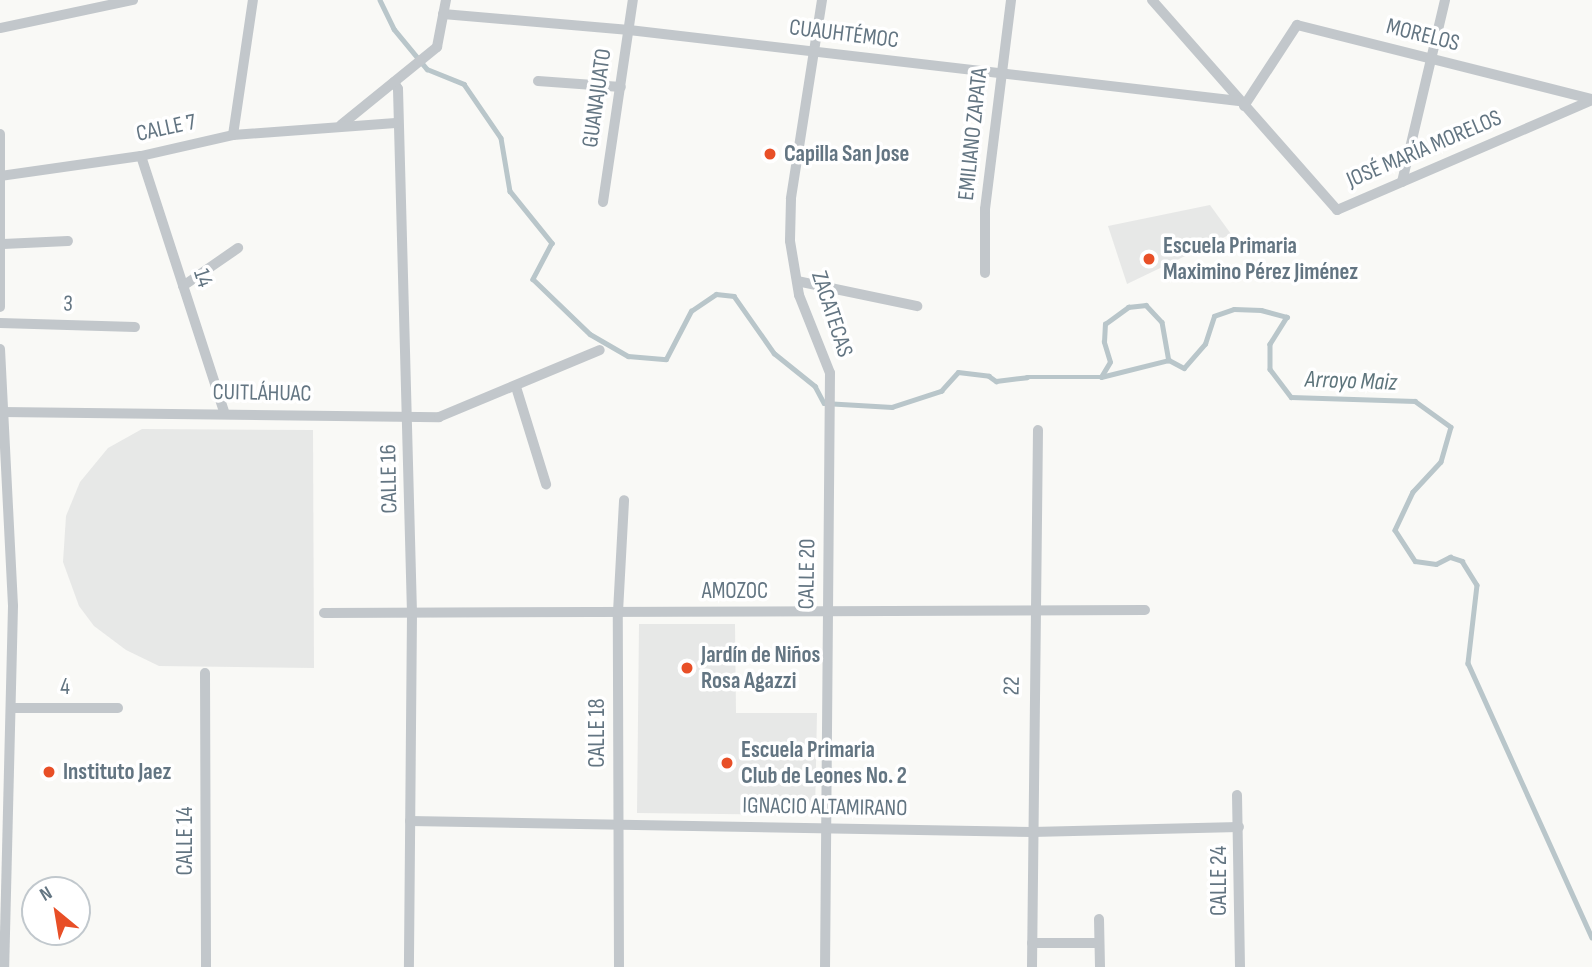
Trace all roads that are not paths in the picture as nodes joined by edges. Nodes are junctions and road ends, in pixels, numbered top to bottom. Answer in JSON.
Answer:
{"nodes":[{"id":1,"x":132,"y":0,"type":"edge"},
{"id":2,"x":253,"y":0,"type":"edge"},
{"id":3,"x":446,"y":0,"type":"edge"},
{"id":4,"x":633,"y":0,"type":"edge"},
{"id":5,"x":822,"y":0,"type":"edge"},
{"id":6,"x":1011,"y":0,"type":"edge"},
{"id":7,"x":1152,"y":0,"type":"edge"},
{"id":8,"x":1445,"y":0,"type":"edge"},
{"id":9,"x":443,"y":13,"type":"junction"},
{"id":10,"x":0,"y":28,"type":"edge"},
{"id":11,"x":629,"y":30,"type":"junction"},
{"id":12,"x":815,"y":52,"type":"junction"},
{"id":13,"x":1431,"y":58,"type":"junction"},
{"id":14,"x":1000,"y":74,"type":"junction"},
{"id":15,"x":396,"y":81,"type":"junction"},
{"id":16,"x":538,"y":81,"type":"dead end"},
{"id":17,"x":621,"y":87,"type":"junction"},
{"id":18,"x":1592,"y":99,"type":"edge"},
{"id":19,"x":1242,"y":104,"type":"junction"},
{"id":20,"x":396,"y":122,"type":"junction"},
{"id":21,"x":341,"y":125,"type":"junction"},
{"id":22,"x":0,"y":134,"type":"edge"},
{"id":23,"x":233,"y":135,"type":"junction"},
{"id":24,"x":141,"y":156,"type":"junction"},
{"id":25,"x":1,"y":176,"type":"edge"},
{"id":26,"x":1402,"y":182,"type":"junction"},
{"id":27,"x":603,"y":202,"type":"dead end"},
{"id":28,"x":68,"y":241,"type":"dead end"},
{"id":29,"x":2,"y":244,"type":"junction"},
{"id":30,"x":238,"y":248,"type":"dead end"},
{"id":31,"x":1,"y":258,"type":"edge"},
{"id":32,"x":985,"y":273,"type":"dead end"},
{"id":33,"x":797,"y":281,"type":"junction"},
{"id":34,"x":183,"y":286,"type":"junction"},
{"id":35,"x":917,"y":306,"type":"dead end"},
{"id":36,"x":0,"y":307,"type":"edge"},
{"id":37,"x":0,"y":323,"type":"edge"},
{"id":38,"x":135,"y":327,"type":"dead end"},
{"id":39,"x":0,"y":349,"type":"edge"},
{"id":40,"x":600,"y":350,"type":"dead end"},
{"id":41,"x":516,"y":387,"type":"junction"},
{"id":42,"x":2,"y":412,"type":"junction"},
{"id":43,"x":224,"y":412,"type":"junction"},
{"id":44,"x":409,"y":417,"type":"junction"},
{"id":45,"x":1038,"y":430,"type":"dead end"},
{"id":46,"x":831,"y":433,"type":"joint"},
{"id":47,"x":547,"y":484,"type":"dead end"},
{"id":48,"x":624,"y":500,"type":"dead end"},
{"id":49,"x":0,"y":606,"type":"edge"},
{"id":50,"x":13,"y":607,"type":"junction"},
{"id":51,"x":1034,"y":610,"type":"junction"},
{"id":52,"x":1145,"y":610,"type":"dead end"},
{"id":53,"x":827,"y":611,"type":"junction"},
{"id":54,"x":618,"y":612,"type":"junction"},
{"id":55,"x":324,"y":613,"type":"dead end"},
{"id":56,"x":412,"y":613,"type":"junction"},
{"id":57,"x":205,"y":673,"type":"dead end"},
{"id":58,"x":13,"y":708,"type":"junction"},
{"id":59,"x":118,"y":708,"type":"dead end"},
{"id":60,"x":1237,"y":794,"type":"dead end"},
{"id":61,"x":410,"y":821,"type":"junction"},
{"id":62,"x":618,"y":825,"type":"junction"},
{"id":63,"x":827,"y":827,"type":"junction"},
{"id":64,"x":1239,"y":827,"type":"junction"},
{"id":65,"x":1032,"y":832,"type":"junction"},
{"id":66,"x":1099,"y":919,"type":"dead end"},
{"id":67,"x":1032,"y":943,"type":"junction"},
{"id":68,"x":1098,"y":943,"type":"junction"},
{"id":69,"x":4,"y":967,"type":"edge"},
{"id":70,"x":206,"y":967,"type":"edge"},
{"id":71,"x":409,"y":967,"type":"edge"},
{"id":72,"x":619,"y":967,"type":"edge"},
{"id":73,"x":825,"y":967,"type":"edge"},
{"id":74,"x":1032,"y":967,"type":"edge"},
{"id":75,"x":1100,"y":967,"type":"edge"},
{"id":76,"x":1240,"y":967,"type":"edge"}],
"edges":[{"from":1,"to":10,"type":"street"},
{"from":2,"to":23,"type":"street"},
{"from":3,"to":9,"type":"street"},
{"from":4,"to":11,"type":"street","name":"GUANAJUATO"},
{"from":5,"to":12,"type":"street","name":"ZACATECAS"},
{"from":6,"to":14,"type":"street","name":"EMILIANO ZAPATA"},
{"from":7,"to":19,"type":"street","name":"JOSÉ MARÍA MORELOS"},
{"from":8,"to":13,"type":"street"},
{"from":9,"to":11,"type":"street","name":"CUAUHTÉMOC"},
{"from":9,"to":15,"type":"street"},
{"from":11,"to":12,"type":"street","name":"CUAUHTÉMOC"},
{"from":11,"to":17,"type":"street","name":"GUANAJUATO"},
{"from":12,"to":14,"type":"street","name":"CUAUHTÉMOC"},
{"from":12,"to":33,"type":"street","name":"ZACATECAS"},
{"from":13,"to":18,"type":"street","name":"MORELOS"},
{"from":13,"to":19,"type":"street","name":"MORELOS"},
{"from":13,"to":26,"type":"street"},
{"from":14,"to":19,"type":"street","name":"CUAUHTÉMOC"},
{"from":14,"to":32,"type":"street","name":"EMILIANO ZAPATA"},
{"from":15,"to":20,"type":"street","name":"CALLE 16"},
{"from":15,"to":21,"type":"street"},
{"from":16,"to":17,"type":"street"},
{"from":17,"to":27,"type":"street","name":"GUANAJUATO"},
{"from":18,"to":26,"type":"street","name":"JOSÉ MARÍA MORELOS"},
{"from":19,"to":26,"type":"street","name":"JOSÉ MARÍA MORELOS"},
{"from":20,"to":21,"type":"street","name":"CALLE 7"},
{"from":20,"to":44,"type":"street","name":"CALLE 16"},
{"from":21,"to":23,"type":"street","name":"CALLE 7"},
{"from":22,"to":25,"type":"street"},
{"from":23,"to":24,"type":"street","name":"CALLE 7"},
{"from":24,"to":25,"type":"street","name":"CALLE 7"},
{"from":24,"to":34,"type":"street","name":"14"},
{"from":25,"to":29,"type":"street"},
{"from":28,"to":29,"type":"street"},
{"from":29,"to":31,"type":"street"},
{"from":30,"to":34,"type":"street"},
{"from":31,"to":36,"type":"street"},
{"from":33,"to":35,"type":"street"},
{"from":33,"to":46,"type":"street","name":"ZACATECAS"},
{"from":34,"to":43,"type":"street","name":"14"},
{"from":37,"to":38,"type":"street","name":"3"},
{"from":39,"to":42,"type":"street"},
{"from":40,"to":41,"type":"street","name":"CUITLÁHUAC"},
{"from":41,"to":44,"type":"street","name":"CUITLÁHUAC"},
{"from":41,"to":47,"type":"street"},
{"from":42,"to":43,"type":"street","name":"CUITLÁHUAC"},
{"from":42,"to":50,"type":"street"},
{"from":43,"to":44,"type":"street","name":"CUITLÁHUAC"},
{"from":44,"to":56,"type":"street","name":"CALLE 16"},
{"from":45,"to":51,"type":"street","name":"22"},
{"from":46,"to":53,"type":"street","name":"CALLE 20"},
{"from":48,"to":54,"type":"street","name":"CALLE 18"},
{"from":49,"to":50,"type":"street"},
{"from":50,"to":58,"type":"street"},
{"from":51,"to":52,"type":"street","name":"AMOZOC"},
{"from":51,"to":53,"type":"street","name":"AMOZOC"},
{"from":51,"to":65,"type":"street","name":"22"},
{"from":53,"to":54,"type":"street","name":"AMOZOC"},
{"from":53,"to":63,"type":"street","name":"CALLE 20"},
{"from":54,"to":56,"type":"street","name":"AMOZOC"},
{"from":54,"to":62,"type":"street","name":"CALLE 18"},
{"from":55,"to":56,"type":"street","name":"AMOZOC"},
{"from":56,"to":61,"type":"street","name":"CALLE 16"},
{"from":57,"to":70,"type":"street","name":"CALLE 14"},
{"from":58,"to":59,"type":"street","name":"4"},
{"from":58,"to":69,"type":"street"},
{"from":60,"to":64,"type":"street","name":"CALLE 24"},
{"from":61,"to":62,"type":"street","name":"IGNACIO ALTAMIRANO"},
{"from":61,"to":71,"type":"street","name":"CALLE 16"},
{"from":62,"to":63,"type":"street","name":"IGNACIO ALTAMIRANO"},
{"from":62,"to":72,"type":"street","name":"CALLE 18"},
{"from":63,"to":65,"type":"street","name":"IGNACIO ALTAMIRANO"},
{"from":63,"to":73,"type":"street","name":"CALLE 20"},
{"from":64,"to":65,"type":"street","name":"IGNACIO ALTAMIRANO"},
{"from":64,"to":76,"type":"street","name":"CALLE 24"},
{"from":65,"to":67,"type":"street","name":"22"},
{"from":66,"to":68,"type":"street"},
{"from":67,"to":68,"type":"street"},
{"from":67,"to":74,"type":"street","name":"22"},
{"from":68,"to":75,"type":"street"}]}
